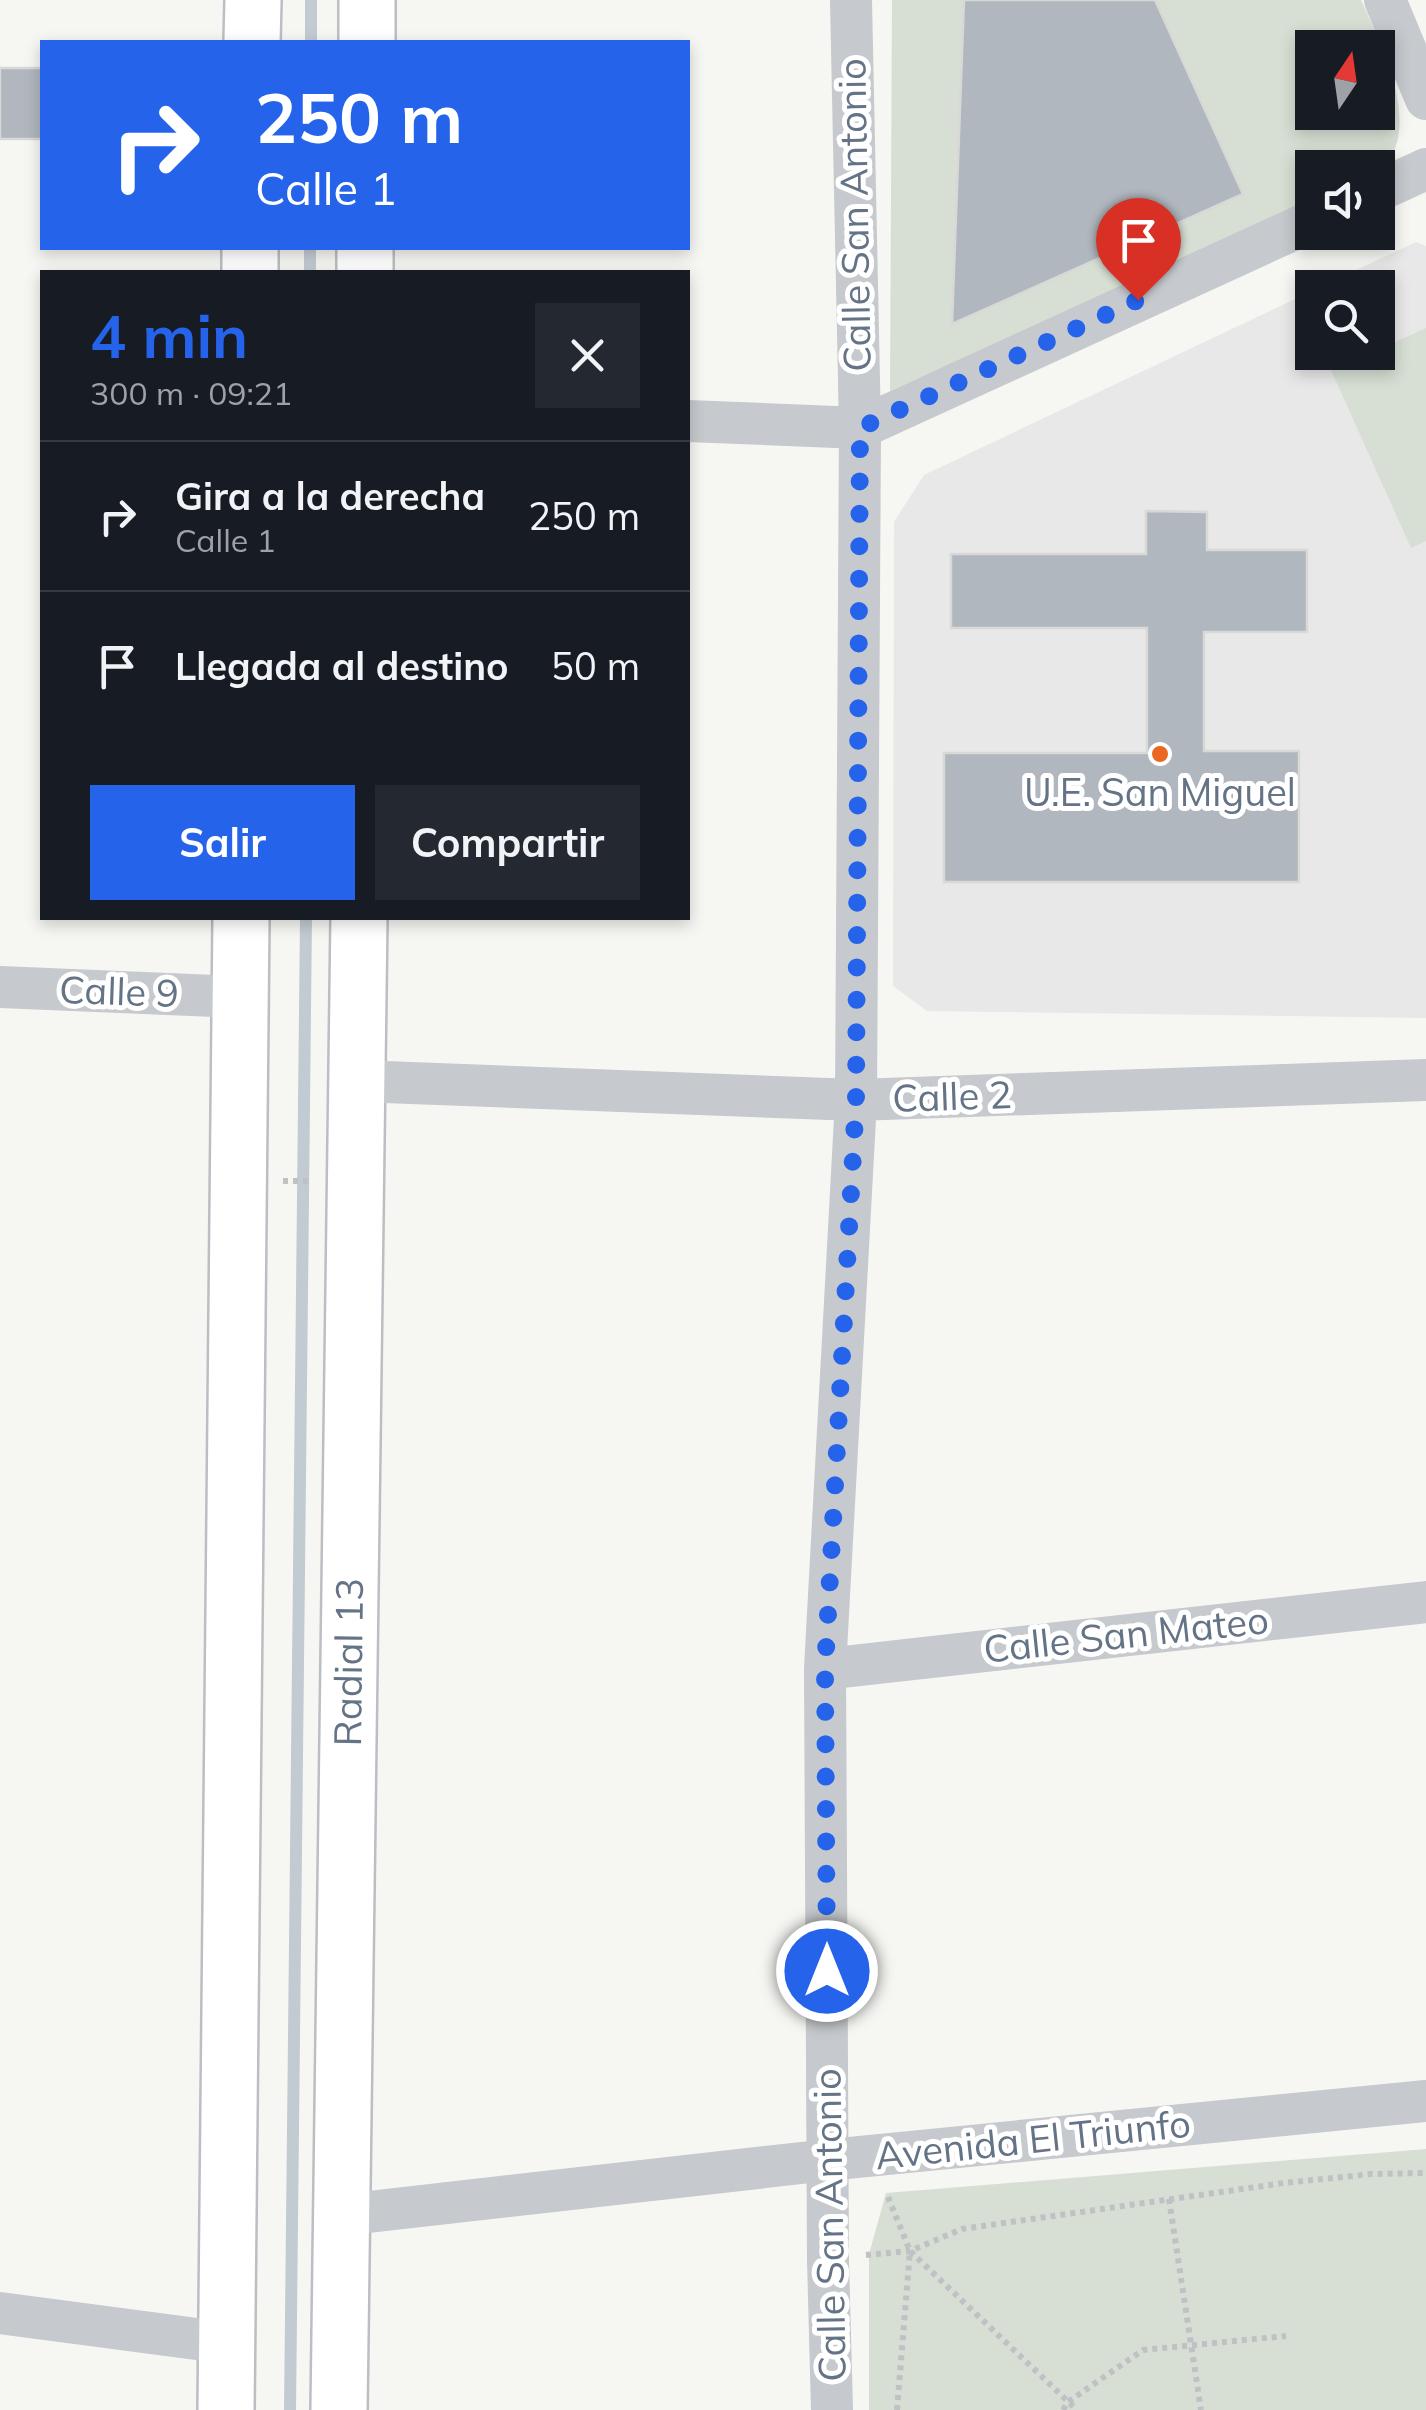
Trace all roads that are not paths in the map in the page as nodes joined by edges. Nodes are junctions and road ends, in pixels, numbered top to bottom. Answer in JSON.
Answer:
{"nodes":[{"id":1,"x":253,"y":0,"type":"edge"},
{"id":2,"x":368,"y":0,"type":"edge"},
{"id":3,"x":851,"y":0,"type":"edge"},
{"id":4,"x":1385,"y":0,"type":"edge"},
{"id":5,"x":252,"y":40,"type":"edge"},
{"id":6,"x":367,"y":40,"type":"edge"},
{"id":7,"x":1426,"y":99,"type":"edge"},
{"id":8,"x":1426,"y":169,"type":"edge"},
{"id":9,"x":1395,"y":183,"type":"edge"},
{"id":10,"x":1295,"y":229,"type":"edge"},
{"id":11,"x":690,"y":421,"type":"edge"},
{"id":12,"x":860,"y":428,"type":"junction"},
{"id":13,"x":241,"y":920,"type":"edge"},
{"id":14,"x":359,"y":920,"type":"edge"},
{"id":15,"x":0,"y":986,"type":"edge"},
{"id":16,"x":239,"y":997,"type":"junction"},
{"id":17,"x":1426,"y":1080,"type":"edge"},
{"id":18,"x":358,"y":1081,"type":"junction"},
{"id":19,"x":856,"y":1100,"type":"junction"},
{"id":20,"x":1426,"y":1602,"type":"edge"},
{"id":21,"x":825,"y":1669,"type":"junction"},
{"id":22,"x":1426,"y":2101,"type":"edge"},
{"id":23,"x":828,"y":2160,"type":"junction"},
{"id":24,"x":342,"y":2215,"type":"junction"},
{"id":25,"x":0,"y":2313,"type":"edge"},
{"id":26,"x":227,"y":2343,"type":"junction"},
{"id":27,"x":226,"y":2410,"type":"edge"},
{"id":28,"x":339,"y":2410,"type":"edge"},
{"id":29,"x":832,"y":2410,"type":"edge"}],
"edges":[{"from":1,"to":5,"type":"main road"},
{"from":2,"to":6,"type":"main road"},
{"from":3,"to":12,"type":"street","name":"Calle San Antonio"},
{"from":4,"to":7,"type":"street"},
{"from":8,"to":9,"type":"street"},
{"from":10,"to":12,"type":"street"},
{"from":11,"to":12,"type":"street"},
{"from":12,"to":19,"type":"street","name":"Calle San Antonio"},
{"from":13,"to":16,"type":"main road"},
{"from":14,"to":18,"type":"main road","name":"Radial 13"},
{"from":15,"to":16,"type":"street","name":"Calle 9"},
{"from":16,"to":26,"type":"main road"},
{"from":17,"to":19,"type":"street","name":"Calle 2"},
{"from":18,"to":19,"type":"street","name":"Calle 2"},
{"from":18,"to":24,"type":"main road","name":"Radial 13"},
{"from":19,"to":21,"type":"street","name":"Calle San Antonio"},
{"from":20,"to":21,"type":"street","name":"Calle San Mateo"},
{"from":21,"to":23,"type":"street","name":"Calle San Antonio"},
{"from":22,"to":23,"type":"street","name":"Avenida El Triunfo"},
{"from":23,"to":24,"type":"street","name":"Avenida El Triunfo"},
{"from":23,"to":29,"type":"street","name":"Calle San Antonio"},
{"from":24,"to":28,"type":"main road","name":"Radial 13"},
{"from":25,"to":26,"type":"street"},
{"from":26,"to":27,"type":"main road"}]}
